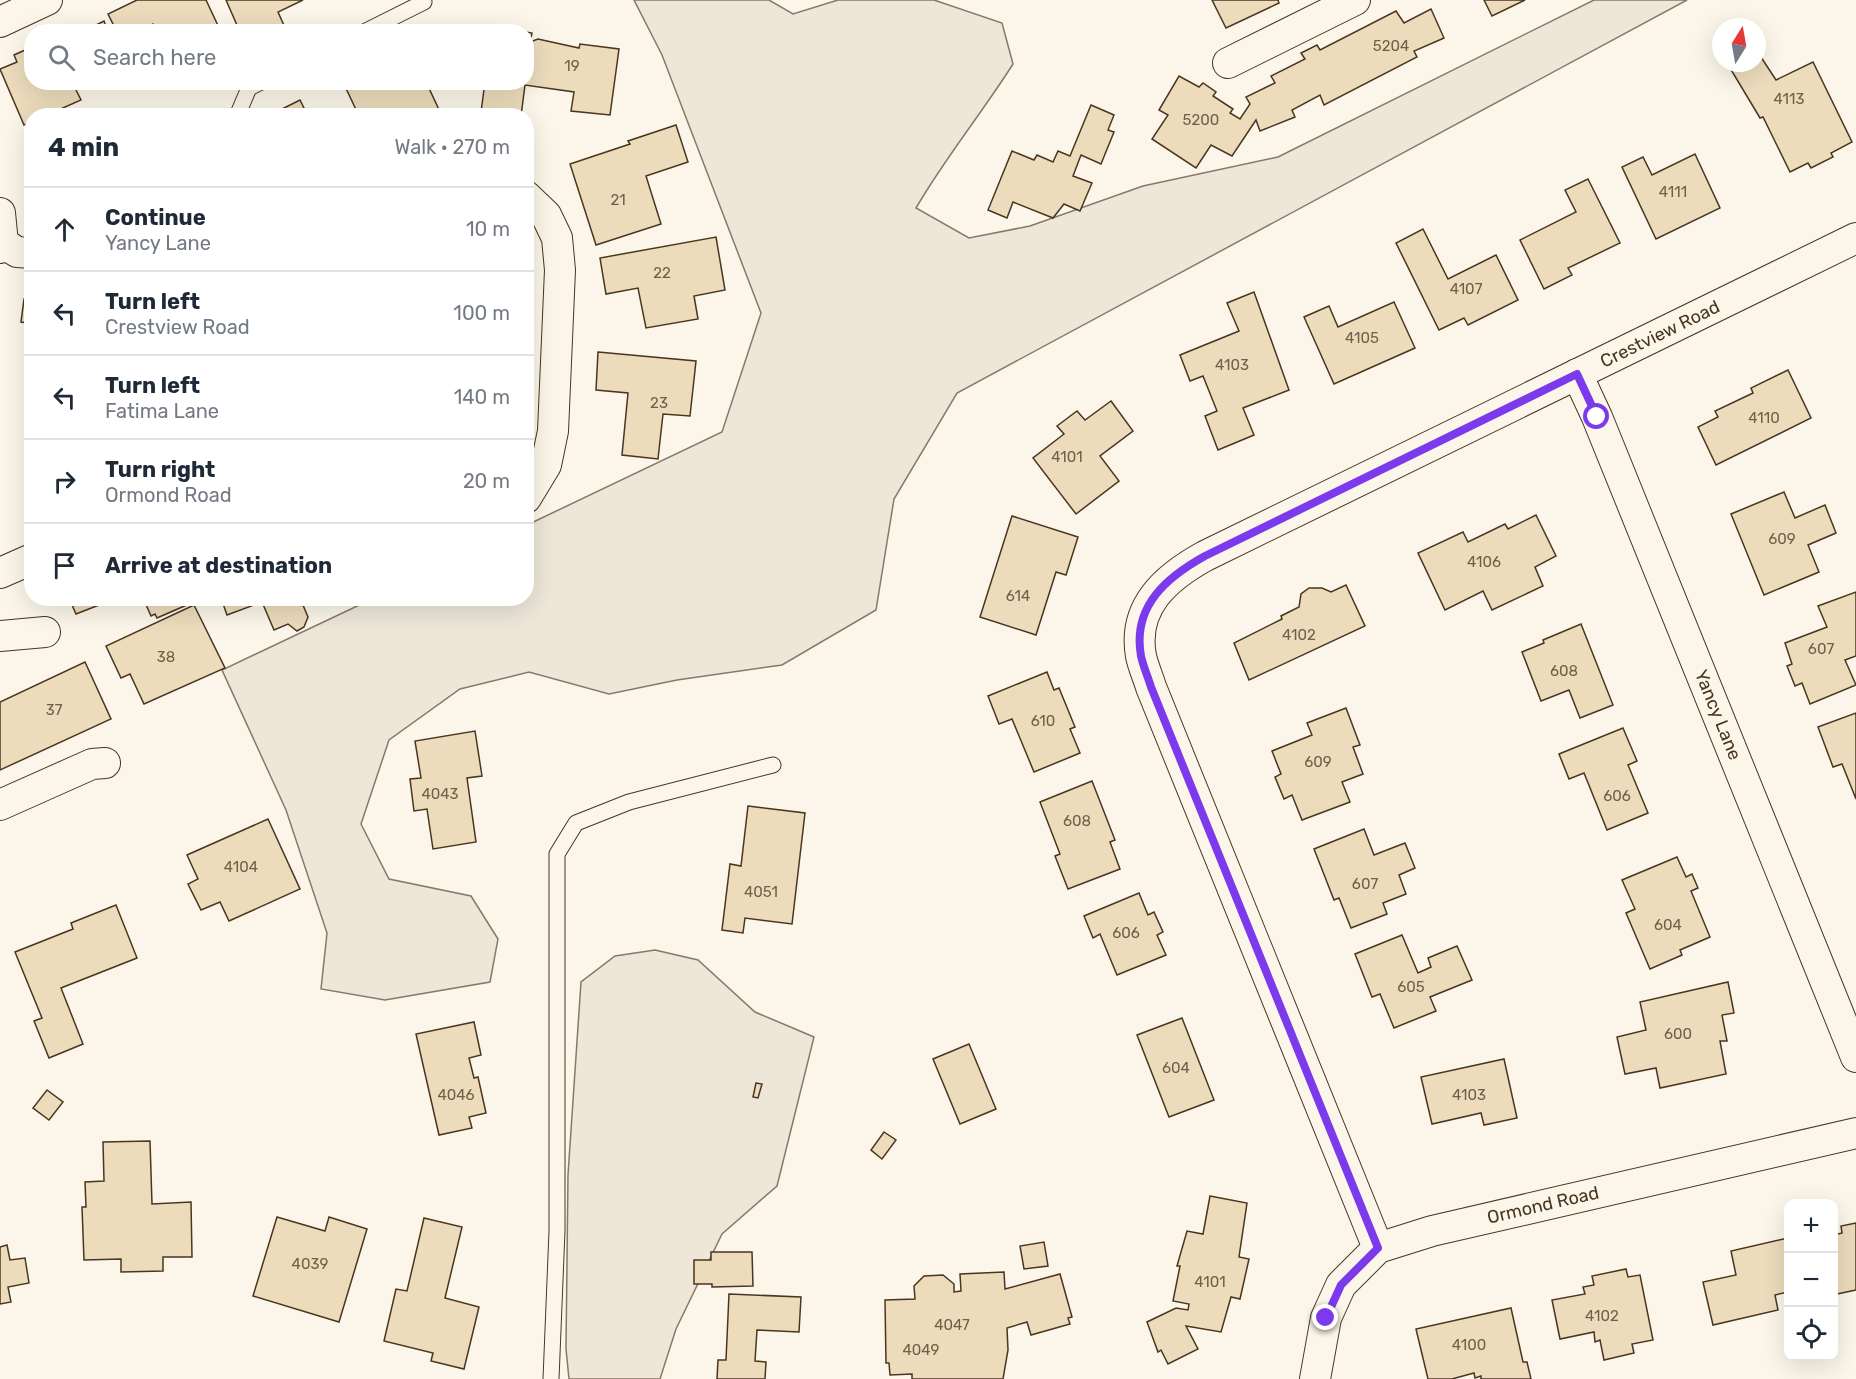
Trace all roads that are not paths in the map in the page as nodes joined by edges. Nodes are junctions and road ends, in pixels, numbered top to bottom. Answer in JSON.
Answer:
{"nodes":[{"id":1,"x":46,"y":0,"type":"edge"},
{"id":2,"x":1355,"y":0,"type":"edge"},
{"id":3,"x":424,"y":2,"type":"dead end"},
{"id":4,"x":0,"y":22,"type":"edge"},
{"id":5,"x":380,"y":24,"type":"edge"},
{"id":6,"x":1228,"y":63,"type":"dead end"},
{"id":7,"x":248,"y":90,"type":"edge"},
{"id":8,"x":240,"y":108,"type":"edge"},
{"id":9,"x":534,"y":204,"type":"edge"},
{"id":10,"x":0,"y":213,"type":"edge"},
{"id":11,"x":1856,"y":238,"type":"edge"},
{"id":12,"x":2,"y":246,"type":"edge"},
{"id":13,"x":24,"y":252,"type":"edge"},
{"id":14,"x":1577,"y":374,"type":"junction"},
{"id":15,"x":534,"y":485,"type":"edge"},
{"id":16,"x":24,"y":562,"type":"edge"},
{"id":17,"x":0,"y":573,"type":"edge"},
{"id":18,"x":45,"y":632,"type":"dead end"},
{"id":19,"x":0,"y":636,"type":"edge"},
{"id":20,"x":105,"y":763,"type":"dead end"},
{"id":21,"x":773,"y":765,"type":"dead end"},
{"id":22,"x":0,"y":805,"type":"edge"},
{"id":23,"x":1856,"y":1056,"type":"edge"},
{"id":24,"x":1856,"y":1132,"type":"edge"},
{"id":25,"x":1378,"y":1248,"type":"junction"},
{"id":26,"x":551,"y":1379,"type":"edge"},
{"id":27,"x":1315,"y":1379,"type":"edge"}],
"edges":[{"from":1,"to":4,"type":"street"},
{"from":2,"to":6,"type":"street"},
{"from":3,"to":5,"type":"lane"},
{"from":7,"to":8,"type":"lane"},
{"from":9,"to":15,"type":"street"},
{"from":10,"to":12,"type":"street"},
{"from":11,"to":14,"type":"street","name":"Crestview Road"},
{"from":12,"to":13,"type":"street"},
{"from":14,"to":23,"type":"street","name":"Yancy Lane"},
{"from":14,"to":25,"type":"street","name":"Crestview Road"},
{"from":16,"to":17,"type":"street"},
{"from":18,"to":19,"type":"street"},
{"from":20,"to":22,"type":"street"},
{"from":21,"to":26,"type":"lane"},
{"from":24,"to":25,"type":"street","name":"Ormond Road"},
{"from":25,"to":27,"type":"street","name":"Ormond Road"}]}
